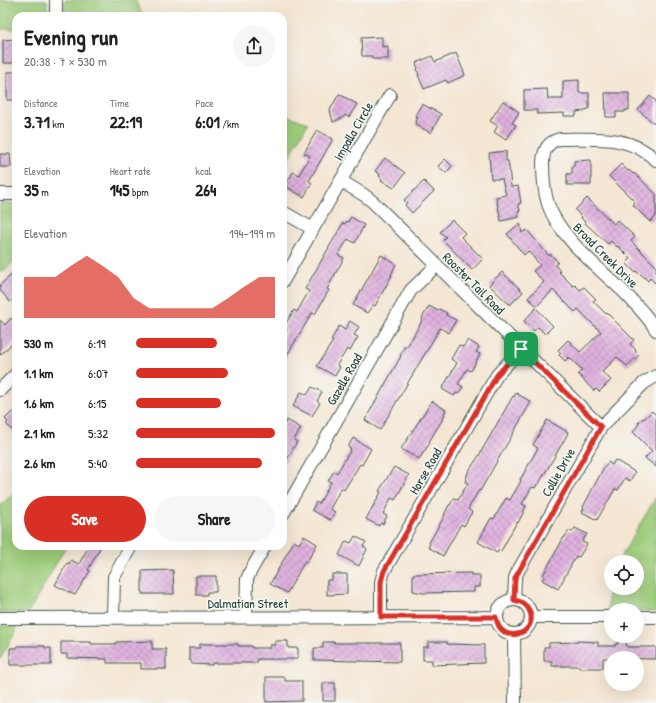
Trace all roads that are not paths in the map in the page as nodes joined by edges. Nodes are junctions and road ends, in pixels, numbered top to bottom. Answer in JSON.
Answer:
{"nodes":[{"id":1,"x":56,"y":0,"type":"edge"},
{"id":2,"x":56,"y":12,"type":"edge"},
{"id":3,"x":390,"y":95,"type":"dead end"},
{"id":4,"x":656,"y":160,"type":"edge"},
{"id":5,"x":340,"y":181,"type":"junction"},
{"id":6,"x":0,"y":194,"type":"edge"},
{"id":7,"x":12,"y":194,"type":"edge"},
{"id":8,"x":287,"y":214,"type":"edge"},
{"id":9,"x":313,"y":229,"type":"junction"},
{"id":10,"x":437,"y":265,"type":"junction"},
{"id":11,"x":287,"y":274,"type":"edge"},
{"id":12,"x":656,"y":330,"type":"edge"},
{"id":13,"x":521,"y":349,"type":"junction"},
{"id":14,"x":656,"y":376,"type":"edge"},
{"id":15,"x":12,"y":378,"type":"edge"},
{"id":16,"x":0,"y":390,"type":"edge"},
{"id":17,"x":601,"y":427,"type":"junction"},
{"id":18,"x":287,"y":507,"type":"edge"},
{"id":19,"x":129,"y":550,"type":"edge"},
{"id":20,"x":262,"y":550,"type":"edge"},
{"id":21,"x":514,"y":600,"type":"junction"},
{"id":22,"x":246,"y":617,"type":"junction"},
{"id":23,"x":381,"y":617,"type":"junction"},
{"id":24,"x":496,"y":617,"type":"junction"},
{"id":25,"x":531,"y":617,"type":"junction"},
{"id":26,"x":604,"y":617,"type":"edge"},
{"id":27,"x":644,"y":617,"type":"edge"},
{"id":28,"x":656,"y":617,"type":"edge"},
{"id":29,"x":0,"y":618,"type":"edge"},
{"id":30,"x":113,"y":618,"type":"junction"},
{"id":31,"x":514,"y":635,"type":"junction"},
{"id":32,"x":515,"y":703,"type":"edge"}],
"edges":[{"from":1,"to":2,"type":"street"},
{"from":3,"to":5,"type":"street","name":"Impalla Circle"},
{"from":4,"to":12,"type":"street","name":"Broad Creek Drive"},
{"from":5,"to":9,"type":"street","name":"Impalla Circle"},
{"from":5,"to":10,"type":"street","name":"Rooster Tail Road"},
{"from":6,"to":7,"type":"street"},
{"from":8,"to":9,"type":"street"},
{"from":9,"to":11,"type":"street","name":"Impalla Circle"},
{"from":10,"to":13,"type":"street","name":"Rooster Tail Road"},
{"from":10,"to":18,"type":"street","name":"Gazelle Road"},
{"from":13,"to":17,"type":"street","name":"Rooster Tail Road"},
{"from":13,"to":23,"type":"street","name":"Horse Road"},
{"from":14,"to":17,"type":"street","name":"Collie Drive"},
{"from":15,"to":16,"type":"street"},
{"from":17,"to":21,"type":"street","name":"Collie Drive"},
{"from":19,"to":30,"type":"street"},
{"from":20,"to":22,"type":"street"},
{"from":21,"to":24,"type":"street"},
{"from":21,"to":25,"type":"street"},
{"from":22,"to":23,"type":"street","name":"Dalmatian Street"},
{"from":22,"to":30,"type":"street","name":"Dalmatian Street"},
{"from":23,"to":24,"type":"street","name":"Dalmatian Street"},
{"from":24,"to":31,"type":"street"},
{"from":25,"to":26,"type":"street"},
{"from":25,"to":31,"type":"street"},
{"from":27,"to":28,"type":"street"},
{"from":29,"to":30,"type":"street","name":"Dalmatian Street"},
{"from":31,"to":32,"type":"street"}]}
